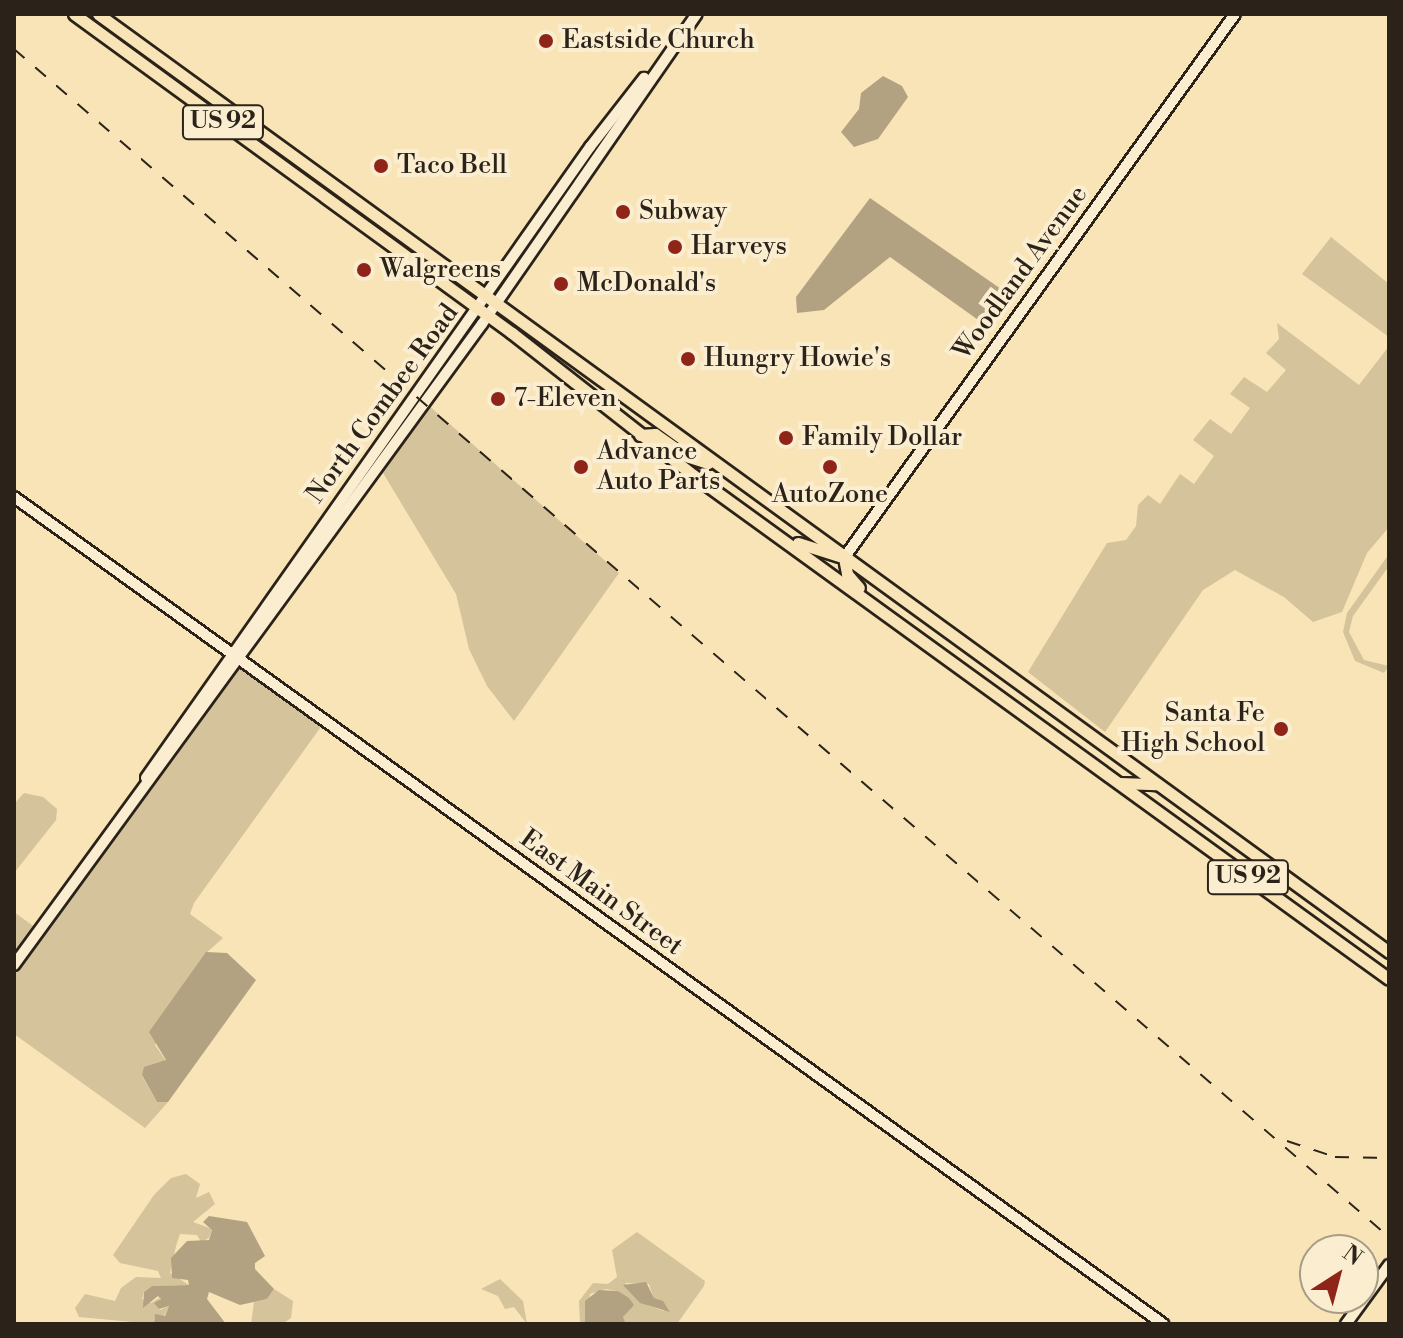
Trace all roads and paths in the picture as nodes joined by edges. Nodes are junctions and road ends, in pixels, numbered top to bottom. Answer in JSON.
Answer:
{"nodes":[{"id":1,"x":74,"y":14,"type":"edge"},
{"id":2,"x":98,"y":14,"type":"edge"},
{"id":3,"x":697,"y":14,"type":"edge"},
{"id":4,"x":1235,"y":14,"type":"edge"},
{"id":5,"x":227,"y":125,"type":"junction"},
{"id":6,"x":303,"y":163,"type":"junction"},
{"id":7,"x":491,"y":299,"type":"junction"},
{"id":8,"x":483,"y":313,"type":"junction"},
{"id":9,"x":640,"y":435,"type":"junction"},
{"id":10,"x":720,"y":467,"type":"junction"},
{"id":11,"x":14,"y":497,"type":"edge"},
{"id":12,"x":769,"y":529,"type":"junction"},
{"id":13,"x":844,"y":558,"type":"junction"},
{"id":14,"x":878,"y":609,"type":"junction"},
{"id":15,"x":236,"y":656,"type":"junction"},
{"id":16,"x":1106,"y":747,"type":"junction"},
{"id":17,"x":1119,"y":783,"type":"junction"},
{"id":18,"x":1157,"y":784,"type":"junction"},
{"id":19,"x":1164,"y":816,"type":"junction"},
{"id":20,"x":1389,"y":952,"type":"edge"},
{"id":21,"x":14,"y":965,"type":"edge"},
{"id":22,"x":1389,"y":979,"type":"edge"},
{"id":23,"x":1389,"y":1265,"type":"edge"},
{"id":24,"x":1163,"y":1324,"type":"edge"},
{"id":25,"x":1346,"y":1324,"type":"edge"}],
"edges":[{"from":1,"to":5,"type":"main road","number":"US 92"},
{"from":2,"to":6,"type":"main road","number":"US 92"},
{"from":3,"to":7,"type":"main road","name":"North Combee Road"},
{"from":4,"to":13,"type":"main road","name":"Woodland Avenue"},
{"from":5,"to":6,"type":"main road"},
{"from":5,"to":8,"type":"main road","number":"US 92"},
{"from":6,"to":7,"type":"main road","number":"US 92"},
{"from":7,"to":8,"type":"main road","name":"North Combee Road"},
{"from":7,"to":10,"type":"main road","number":"US 92"},
{"from":8,"to":9,"type":"main road","number":"US 92"},
{"from":8,"to":15,"type":"main road","name":"North Combee Road"},
{"from":9,"to":10,"type":"main road"},
{"from":9,"to":12,"type":"main road","number":"US 92"},
{"from":10,"to":13,"type":"main road","number":"US 92"},
{"from":11,"to":15,"type":"main road","name":"East Main Street"},
{"from":12,"to":13,"type":"main road"},
{"from":12,"to":14,"type":"main road","number":"US 92"},
{"from":13,"to":14,"type":"main road"},
{"from":13,"to":16,"type":"main road","number":"US 92"},
{"from":14,"to":17,"type":"main road","number":"US 92"},
{"from":15,"to":21,"type":"main road","name":"North Combee Road"},
{"from":15,"to":24,"type":"main road","name":"East Main Street"},
{"from":16,"to":17,"type":"main road"},
{"from":16,"to":18,"type":"main road","number":"US 92"},
{"from":17,"to":18,"type":"main road"},
{"from":17,"to":19,"type":"main road","number":"US 92"},
{"from":18,"to":19,"type":"main road"},
{"from":18,"to":20,"type":"main road","number":"US 92"},
{"from":19,"to":22,"type":"main road","number":"US 92"},
{"from":23,"to":25,"type":"main road"}]}
